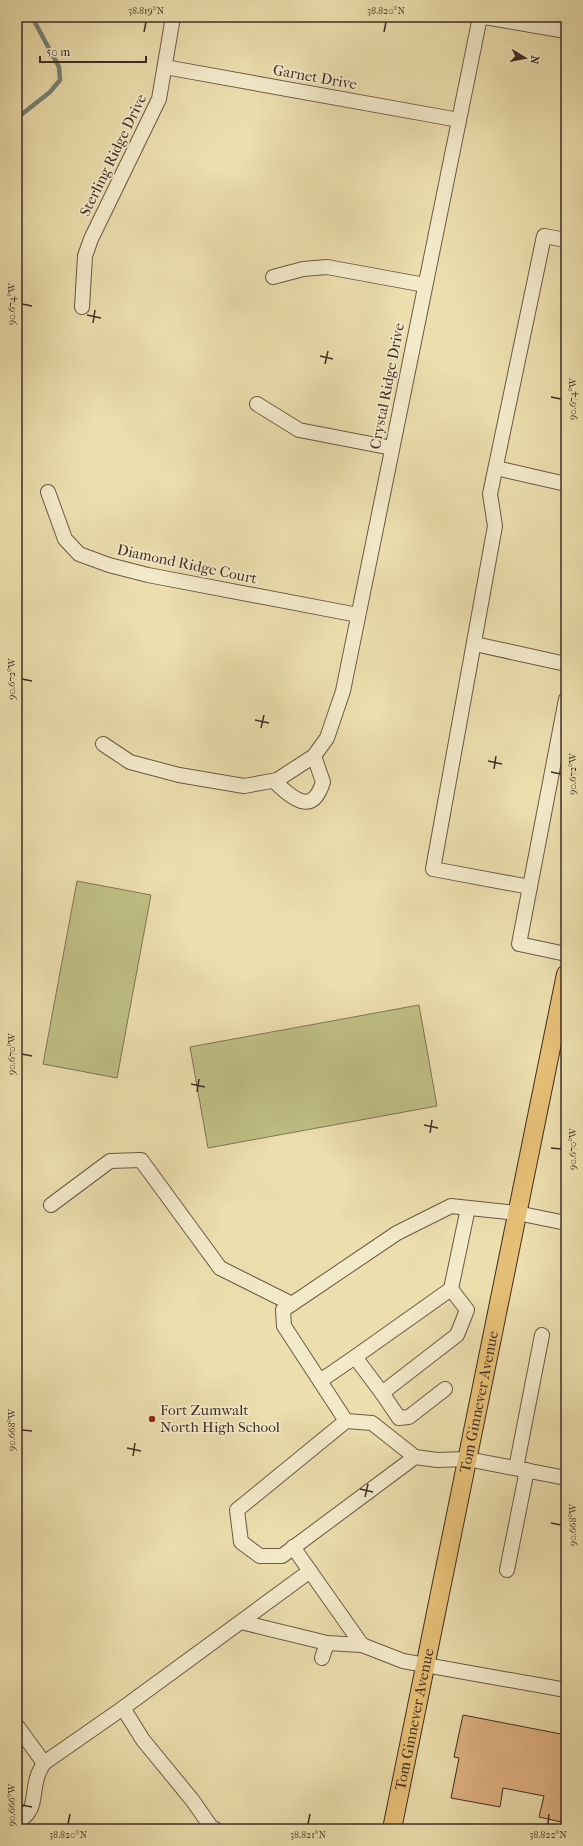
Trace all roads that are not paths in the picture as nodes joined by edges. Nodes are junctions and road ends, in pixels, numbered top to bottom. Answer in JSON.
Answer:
{"nodes":[{"id":1,"x":173,"y":17,"type":"edge"},
{"id":2,"x":480,"y":17,"type":"edge"},
{"id":3,"x":484,"y":17,"type":"edge"},
{"id":4,"x":566,"y":31,"type":"edge"},
{"id":5,"x":165,"y":67,"type":"junction"},
{"id":6,"x":459,"y":120,"type":"junction"},
{"id":7,"x":566,"y":240,"type":"edge"},
{"id":8,"x":272,"y":277,"type":"dead end"},
{"id":9,"x":425,"y":285,"type":"junction"},
{"id":10,"x":82,"y":307,"type":"dead end"},
{"id":11,"x":257,"y":404,"type":"dead end"},
{"id":12,"x":392,"y":448,"type":"junction"},
{"id":13,"x":496,"y":468,"type":"junction"},
{"id":14,"x":566,"y":484,"type":"edge"},
{"id":15,"x":48,"y":492,"type":"dead end"},
{"id":16,"x":358,"y":615,"type":"junction"},
{"id":17,"x":475,"y":644,"type":"junction"},
{"id":18,"x":566,"y":664,"type":"edge"},
{"id":19,"x":566,"y":699,"type":"edge"},
{"id":20,"x":103,"y":744,"type":"dead end"},
{"id":21,"x":314,"y":756,"type":"junction"},
{"id":22,"x":274,"y":781,"type":"junction"},
{"id":23,"x":530,"y":887,"type":"junction"},
{"id":24,"x":566,"y":954,"type":"edge"},
{"id":25,"x":566,"y":974,"type":"edge"},
{"id":26,"x":51,"y":1206,"type":"dead end"},
{"id":27,"x":468,"y":1208,"type":"junction"},
{"id":28,"x":517,"y":1213,"type":"junction"},
{"id":29,"x":566,"y":1223,"type":"edge"},
{"id":30,"x":451,"y":1289,"type":"junction"},
{"id":31,"x":292,"y":1304,"type":"junction"},
{"id":32,"x":542,"y":1335,"type":"dead end"},
{"id":33,"x":355,"y":1357,"type":"junction"},
{"id":34,"x":320,"y":1381,"type":"junction"},
{"id":35,"x":445,"y":1389,"type":"dead end"},
{"id":36,"x":382,"y":1393,"type":"junction"},
{"id":37,"x":346,"y":1421,"type":"junction"},
{"id":38,"x":415,"y":1457,"type":"junction"},
{"id":39,"x":467,"y":1459,"type":"junction"},
{"id":40,"x":522,"y":1469,"type":"junction"},
{"id":41,"x":566,"y":1478,"type":"edge"},
{"id":42,"x":294,"y":1547,"type":"junction"},
{"id":43,"x":507,"y":1570,"type":"dead end"},
{"id":44,"x":310,"y":1571,"type":"junction"},
{"id":45,"x":241,"y":1622,"type":"junction"},
{"id":46,"x":327,"y":1643,"type":"junction"},
{"id":47,"x":362,"y":1645,"type":"junction"},
{"id":48,"x":322,"y":1658,"type":"dead end"},
{"id":49,"x":426,"y":1665,"type":"junction"},
{"id":50,"x":566,"y":1690,"type":"edge"},
{"id":51,"x":123,"y":1708,"type":"junction"},
{"id":52,"x":17,"y":1726,"type":"edge"},
{"id":53,"x":44,"y":1763,"type":"junction"},
{"id":54,"x":17,"y":1823,"type":"edge"},
{"id":55,"x":215,"y":1829,"type":"edge"},
{"id":56,"x":392,"y":1829,"type":"edge"}],
"edges":[{"from":1,"to":5,"type":"street","name":"Sterling Ridge Drive"},
{"from":2,"to":6,"type":"street","name":"Crystal Ridge Drive"},
{"from":3,"to":4,"type":"street"},
{"from":5,"to":6,"type":"street","name":"Garnet Drive"},
{"from":5,"to":10,"type":"street","name":"Sterling Ridge Drive"},
{"from":6,"to":9,"type":"street","name":"Crystal Ridge Drive"},
{"from":7,"to":13,"type":"street"},
{"from":8,"to":9,"type":"street"},
{"from":9,"to":12,"type":"street","name":"Crystal Ridge Drive"},
{"from":11,"to":12,"type":"street"},
{"from":12,"to":16,"type":"street","name":"Crystal Ridge Drive"},
{"from":13,"to":14,"type":"street"},
{"from":13,"to":17,"type":"street"},
{"from":15,"to":16,"type":"street","name":"Diamond Ridge Court"},
{"from":16,"to":21,"type":"street","name":"Crystal Ridge Drive"},
{"from":17,"to":18,"type":"street"},
{"from":17,"to":23,"type":"street"},
{"from":19,"to":23,"type":"street"},
{"from":20,"to":22,"type":"street","name":"Crystal Ridge Drive"},
{"from":21,"to":22,"type":"street","name":"Crystal Ridge Drive"},
{"from":21,"to":22,"type":"street"},
{"from":23,"to":24,"type":"street"},
{"from":25,"to":28,"type":"main road","name":"Tom Ginnever Avenue"},
{"from":26,"to":31,"type":"street"},
{"from":27,"to":28,"type":"street"},
{"from":27,"to":30,"type":"street"},
{"from":27,"to":31,"type":"street"},
{"from":28,"to":29,"type":"street"},
{"from":28,"to":39,"type":"main road","name":"Tom Ginnever Avenue"},
{"from":30,"to":33,"type":"street"},
{"from":30,"to":36,"type":"street"},
{"from":31,"to":34,"type":"street"},
{"from":32,"to":40,"type":"street"},
{"from":33,"to":34,"type":"street"},
{"from":33,"to":36,"type":"street"},
{"from":34,"to":37,"type":"street"},
{"from":35,"to":36,"type":"street"},
{"from":37,"to":38,"type":"street"},
{"from":37,"to":42,"type":"street"},
{"from":38,"to":39,"type":"street"},
{"from":38,"to":42,"type":"street"},
{"from":39,"to":40,"type":"street"},
{"from":39,"to":49,"type":"main road","name":"Tom Ginnever Avenue"},
{"from":40,"to":41,"type":"street"},
{"from":40,"to":43,"type":"street"},
{"from":42,"to":44,"type":"street"},
{"from":44,"to":45,"type":"street"},
{"from":44,"to":47,"type":"street"},
{"from":45,"to":46,"type":"street"},
{"from":45,"to":51,"type":"street"},
{"from":46,"to":47,"type":"street"},
{"from":46,"to":48,"type":"street"},
{"from":47,"to":49,"type":"street"},
{"from":49,"to":50,"type":"street"},
{"from":49,"to":56,"type":"main road","name":"Tom Ginnever Avenue"},
{"from":51,"to":53,"type":"street"},
{"from":51,"to":55,"type":"street"},
{"from":52,"to":53,"type":"street"},
{"from":53,"to":54,"type":"street"}]}
